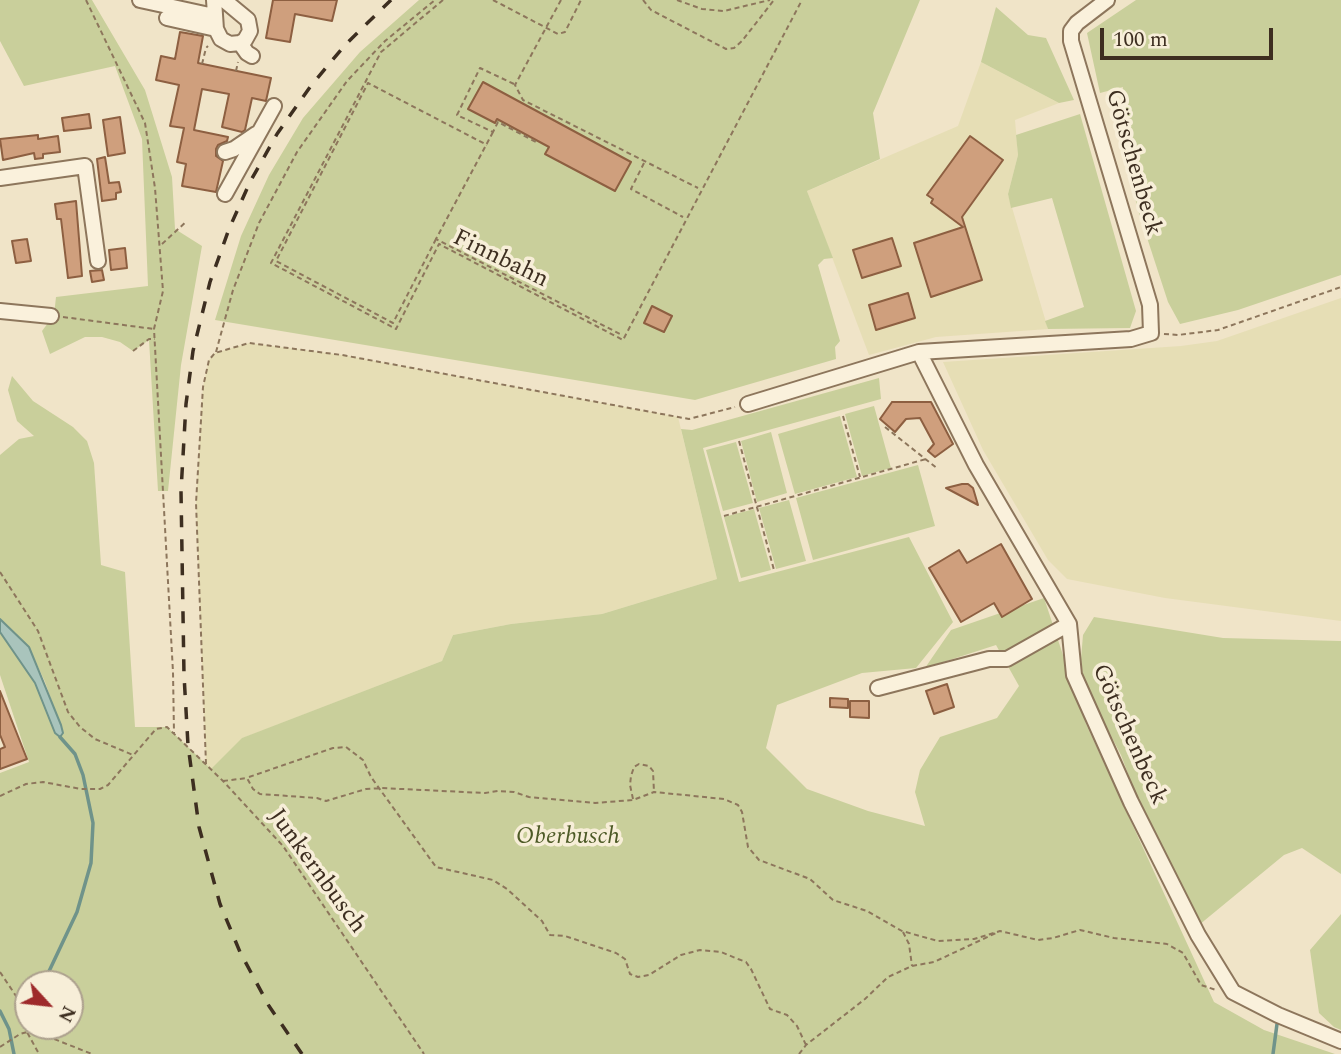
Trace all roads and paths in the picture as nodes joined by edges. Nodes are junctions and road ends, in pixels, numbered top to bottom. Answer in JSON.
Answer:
{"nodes":[{"id":1,"x":86,"y":0,"type":"edge"},
{"id":2,"x":140,"y":0,"type":"edge"},
{"id":3,"x":214,"y":0,"type":"edge"},
{"id":4,"x":224,"y":0,"type":"edge"},
{"id":5,"x":435,"y":0,"type":"edge"},
{"id":6,"x":443,"y":0,"type":"edge"},
{"id":7,"x":493,"y":0,"type":"edge"},
{"id":8,"x":561,"y":0,"type":"edge"},
{"id":9,"x":582,"y":0,"type":"edge"},
{"id":10,"x":643,"y":0,"type":"edge"},
{"id":11,"x":677,"y":0,"type":"edge"},
{"id":12,"x":770,"y":0,"type":"edge"},
{"id":13,"x":774,"y":0,"type":"edge"},
{"id":14,"x":802,"y":0,"type":"edge"},
{"id":15,"x":1107,"y":0,"type":"edge"},
{"id":16,"x":167,"y":18,"type":"dead end"},
{"id":17,"x":217,"y":28,"type":"junction"},
{"id":18,"x":545,"y":28,"type":"junction"},
{"id":19,"x":240,"y":43,"type":"junction"},
{"id":20,"x":252,"y":56,"type":"dead end"},
{"id":21,"x":202,"y":64,"type":"dead end"},
{"id":22,"x":515,"y":85,"type":"junction"},
{"id":23,"x":274,"y":106,"type":"dead end"},
{"id":24,"x":262,"y":128,"type":"junction"},
{"id":25,"x":493,"y":132,"type":"junction"},
{"id":26,"x":536,"y":142,"type":"dead end"},
{"id":27,"x":486,"y":145,"type":"junction"},
{"id":28,"x":250,"y":150,"type":"junction"},
{"id":29,"x":225,"y":152,"type":"dead end"},
{"id":30,"x":645,"y":162,"type":"junction"},
{"id":31,"x":0,"y":178,"type":"edge"},
{"id":32,"x":220,"y":178,"type":"dead end"},
{"id":33,"x":698,"y":188,"type":"dead end"},
{"id":34,"x":225,"y":194,"type":"dead end"},
{"id":35,"x":684,"y":217,"type":"dead end"},
{"id":36,"x":187,"y":221,"type":"dead end"},
{"id":37,"x":436,"y":239,"type":"junction"},
{"id":38,"x":161,"y":246,"type":"junction"},
{"id":39,"x":98,"y":261,"type":"dead end"},
{"id":40,"x":1341,"y":287,"type":"edge"},
{"id":41,"x":0,"y":311,"type":"edge"},
{"id":42,"x":51,"y":316,"type":"joint"},
{"id":43,"x":153,"y":329,"type":"junction"},
{"id":44,"x":1150,"y":333,"type":"junction"},
{"id":45,"x":621,"y":334,"type":"dead end"},
{"id":46,"x":155,"y":339,"type":"junction"},
{"id":47,"x":133,"y":352,"type":"dead end"},
{"id":48,"x":919,"y":352,"type":"junction"},
{"id":49,"x":215,"y":353,"type":"junction"},
{"id":50,"x":748,"y":404,"type":"joint"},
{"id":51,"x":843,"y":416,"type":"dead end"},
{"id":52,"x":885,"y":427,"type":"dead end"},
{"id":53,"x":738,"y":441,"type":"dead end"},
{"id":54,"x":926,"y":459,"type":"junction"},
{"id":55,"x":938,"y":469,"type":"dead end"},
{"id":56,"x":860,"y":478,"type":"junction"},
{"id":57,"x":757,"y":507,"type":"junction"},
{"id":58,"x":724,"y":516,"type":"dead end"},
{"id":59,"x":774,"y":570,"type":"dead end"},
{"id":60,"x":0,"y":572,"type":"edge"},
{"id":61,"x":1069,"y":624,"type":"junction"},
{"id":62,"x":878,"y":688,"type":"dead end"},
{"id":63,"x":174,"y":733,"type":"junction"},
{"id":64,"x":134,"y":756,"type":"junction"},
{"id":65,"x":206,"y":764,"type":"junction"},
{"id":66,"x":247,"y":778,"type":"junction"},
{"id":67,"x":223,"y":781,"type":"junction"},
{"id":68,"x":381,"y":789,"type":"junction"},
{"id":69,"x":654,"y":792,"type":"junction"},
{"id":70,"x":0,"y":796,"type":"edge"},
{"id":71,"x":633,"y":800,"type":"junction"},
{"id":72,"x":902,"y":931,"type":"junction"},
{"id":73,"x":1000,"y":932,"type":"junction"},
{"id":74,"x":912,"y":966,"type":"junction"},
{"id":75,"x":0,"y":972,"type":"edge"},
{"id":76,"x":1233,"y":992,"type":"junction"},
{"id":77,"x":14,"y":994,"type":"edge"},
{"id":78,"x":57,"y":1040,"type":"edge"},
{"id":79,"x":1341,"y":1041,"type":"edge"},
{"id":80,"x":806,"y":1045,"type":"junction"},
{"id":81,"x":92,"y":1054,"type":"edge"},
{"id":82,"x":424,"y":1054,"type":"edge"},
{"id":83,"x":799,"y":1054,"type":"edge"}],
"edges":[{"from":1,"to":38,"type":"path"},
{"from":2,"to":17,"type":"street"},
{"from":3,"to":17,"type":"street"},
{"from":4,"to":19,"type":"street"},
{"from":5,"to":49,"type":"path"},
{"from":6,"to":14,"type":"path","name":"Finnbahn"},
{"from":7,"to":18,"type":"path"},
{"from":8,"to":18,"type":"path"},
{"from":9,"to":18,"type":"path"},
{"from":10,"to":13,"type":"path"},
{"from":11,"to":12,"type":"path"},
{"from":15,"to":44,"type":"street","name":"Götschenbeck"},
{"from":16,"to":17,"type":"street"},
{"from":17,"to":19,"type":"street"},
{"from":17,"to":21,"type":"path"},
{"from":18,"to":22,"type":"path"},
{"from":19,"to":20,"type":"street"},
{"from":22,"to":25,"type":"path"},
{"from":22,"to":30,"type":"path"},
{"from":23,"to":24,"type":"street"},
{"from":24,"to":28,"type":"street"},
{"from":24,"to":29,"type":"street"},
{"from":25,"to":26,"type":"path"},
{"from":25,"to":27,"type":"path"},
{"from":27,"to":37,"type":"path"},
{"from":27,"to":37,"type":"path"},
{"from":28,"to":32,"type":"street"},
{"from":28,"to":34,"type":"street"},
{"from":30,"to":33,"type":"path"},
{"from":30,"to":35,"type":"path"},
{"from":31,"to":39,"type":"street"},
{"from":36,"to":38,"type":"path"},
{"from":37,"to":45,"type":"path"},
{"from":38,"to":43,"type":"path"},
{"from":40,"to":44,"type":"path"},
{"from":41,"to":42,"type":"street"},
{"from":42,"to":43,"type":"path"},
{"from":43,"to":46,"type":"path"},
{"from":44,"to":48,"type":"street"},
{"from":46,"to":47,"type":"path"},
{"from":46,"to":63,"type":"path"},
{"from":48,"to":50,"type":"street"},
{"from":48,"to":61,"type":"street","name":"Götschenbeck"},
{"from":49,"to":50,"type":"path"},
{"from":49,"to":65,"type":"path"},
{"from":51,"to":56,"type":"path"},
{"from":52,"to":54,"type":"path"},
{"from":53,"to":57,"type":"path"},
{"from":54,"to":55,"type":"path"},
{"from":54,"to":56,"type":"path"},
{"from":56,"to":57,"type":"path"},
{"from":57,"to":58,"type":"path"},
{"from":57,"to":59,"type":"path"},
{"from":60,"to":64,"type":"path"},
{"from":61,"to":62,"type":"street"},
{"from":61,"to":76,"type":"street","name":"Götschenbeck"},
{"from":63,"to":64,"type":"path"},
{"from":63,"to":65,"type":"path","name":"Junkernbusch"},
{"from":64,"to":70,"type":"path"},
{"from":65,"to":67,"type":"path","name":"Junkernbusch"},
{"from":66,"to":67,"type":"path"},
{"from":66,"to":68,"type":"path"},
{"from":66,"to":68,"type":"path"},
{"from":67,"to":82,"type":"path","name":"Junkernbusch"},
{"from":68,"to":71,"type":"path"},
{"from":68,"to":80,"type":"path"},
{"from":69,"to":71,"type":"path"},
{"from":69,"to":71,"type":"path"},
{"from":69,"to":72,"type":"path"},
{"from":72,"to":73,"type":"path"},
{"from":72,"to":74,"type":"path"},
{"from":73,"to":74,"type":"path"},
{"from":73,"to":76,"type":"path"},
{"from":74,"to":80,"type":"path"},
{"from":75,"to":77,"type":"path"},
{"from":76,"to":79,"type":"street"},
{"from":78,"to":81,"type":"path"},
{"from":80,"to":83,"type":"path"}]}
